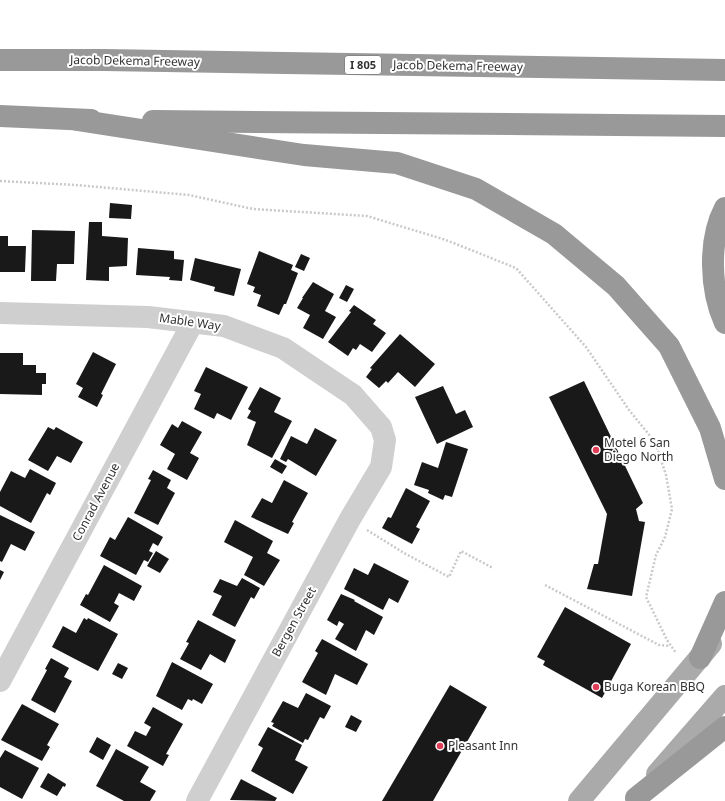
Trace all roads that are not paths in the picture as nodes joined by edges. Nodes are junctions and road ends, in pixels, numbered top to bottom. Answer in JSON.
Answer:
{"nodes":[{"id":1,"x":0,"y":60,"type":"edge"},
{"id":2,"x":725,"y":70,"type":"edge"},
{"id":3,"x":0,"y":116,"type":"edge"},
{"id":4,"x":77,"y":120,"type":"junction"},
{"id":5,"x":725,"y":126,"type":"edge"},
{"id":6,"x":725,"y":208,"type":"edge"},
{"id":7,"x":0,"y":313,"type":"edge"},
{"id":8,"x":725,"y":323,"type":"edge"},
{"id":9,"x":192,"y":324,"type":"junction"},
{"id":10,"x":385,"y":440,"type":"joint"},
{"id":11,"x":725,"y":479,"type":"edge"},
{"id":12,"x":725,"y":602,"type":"edge"},
{"id":13,"x":725,"y":627,"type":"edge"},
{"id":14,"x":695,"y":664,"type":"junction"},
{"id":15,"x":0,"y":681,"type":"edge"},
{"id":16,"x":725,"y":696,"type":"edge"},
{"id":17,"x":725,"y":727,"type":"edge"},
{"id":18,"x":635,"y":800,"type":"edge"},
{"id":19,"x":197,"y":801,"type":"edge"},
{"id":20,"x":579,"y":801,"type":"edge"}],
"edges":[{"from":1,"to":2,"type":"highway","name":"Jacob Dekema Freeway","number":"I 805"},
{"from":3,"to":4,"type":"highway"},
{"from":4,"to":5,"type":"highway"},
{"from":4,"to":11,"type":"highway"},
{"from":6,"to":8,"type":"highway"},
{"from":7,"to":9,"type":"street","name":"Mable Way"},
{"from":9,"to":10,"type":"street","name":"Mable Way"},
{"from":9,"to":15,"type":"street","name":"Conrad Avenue"},
{"from":10,"to":19,"type":"street","name":"Bergen Street"},
{"from":12,"to":14,"type":"highway"},
{"from":13,"to":14,"type":"main road"},
{"from":14,"to":20,"type":"main road"},
{"from":16,"to":18,"type":"main road"},
{"from":17,"to":18,"type":"highway"}]}
